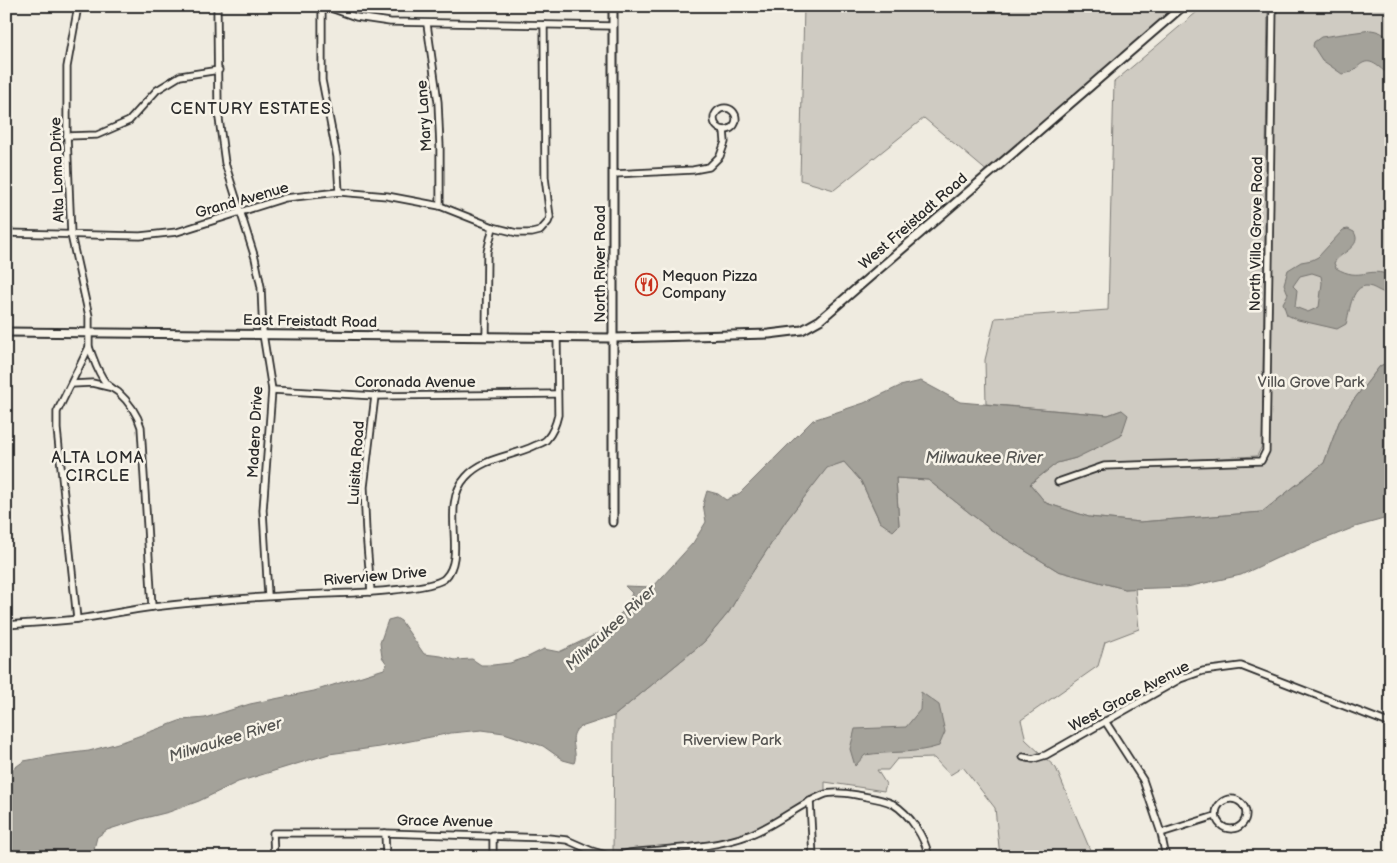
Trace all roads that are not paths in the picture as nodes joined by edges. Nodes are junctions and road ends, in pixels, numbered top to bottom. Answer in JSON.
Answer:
{"nodes":[{"id":1,"x":78,"y":6,"type":"edge"},
{"id":2,"x":217,"y":6,"type":"edge"},
{"id":3,"x":323,"y":6,"type":"edge"},
{"id":4,"x":613,"y":6,"type":"edge"},
{"id":5,"x":1182,"y":6,"type":"edge"},
{"id":6,"x":1273,"y":6,"type":"edge"},
{"id":7,"x":427,"y":24,"type":"junction"},
{"id":8,"x":544,"y":25,"type":"junction"},
{"id":9,"x":613,"y":26,"type":"junction"},
{"id":10,"x":219,"y":70,"type":"junction"},
{"id":11,"x":724,"y":130,"type":"junction"},
{"id":12,"x":68,"y":136,"type":"junction"},
{"id":13,"x":614,"y":174,"type":"junction"},
{"id":14,"x":339,"y":192,"type":"junction"},
{"id":15,"x":440,"y":206,"type":"junction"},
{"id":16,"x":240,"y":212,"type":"junction"},
{"id":17,"x":493,"y":227,"type":"junction"},
{"id":18,"x":6,"y":233,"type":"edge"},
{"id":19,"x":71,"y":235,"type":"junction"},
{"id":20,"x":6,"y":332,"type":"edge"},
{"id":21,"x":89,"y":333,"type":"junction"},
{"id":22,"x":263,"y":334,"type":"junction"},
{"id":23,"x":486,"y":336,"type":"junction"},
{"id":24,"x":557,"y":338,"type":"junction"},
{"id":25,"x":613,"y":338,"type":"junction"},
{"id":26,"x":89,"y":347,"type":"junction"},
{"id":27,"x":72,"y":384,"type":"junction"},
{"id":28,"x":111,"y":388,"type":"junction"},
{"id":29,"x":272,"y":390,"type":"junction"},
{"id":30,"x":557,"y":394,"type":"junction"},
{"id":31,"x":375,"y":396,"type":"junction"},
{"id":32,"x":1058,"y":482,"type":"dead end"},
{"id":33,"x":613,"y":522,"type":"dead end"},
{"id":34,"x":371,"y":592,"type":"junction"},
{"id":35,"x":268,"y":596,"type":"junction"},
{"id":36,"x":152,"y":607,"type":"junction"},
{"id":37,"x":77,"y":619,"type":"junction"},
{"id":38,"x":6,"y":625,"type":"edge"},
{"id":39,"x":1105,"y":721,"type":"junction"},
{"id":40,"x":1391,"y":724,"type":"edge"},
{"id":41,"x":1023,"y":757,"type":"dead end"},
{"id":42,"x":810,"y":801,"type":"junction"},
{"id":43,"x":1215,"y":816,"type":"junction"},
{"id":44,"x":385,"y":833,"type":"junction"},
{"id":45,"x":1161,"y":833,"type":"junction"},
{"id":46,"x":492,"y":835,"type":"junction"},
{"id":47,"x":274,"y":857,"type":"edge"},
{"id":48,"x":386,"y":857,"type":"edge"},
{"id":49,"x":493,"y":857,"type":"edge"},
{"id":50,"x":613,"y":857,"type":"edge"},
{"id":51,"x":813,"y":857,"type":"edge"},
{"id":52,"x":929,"y":857,"type":"edge"},
{"id":53,"x":1166,"y":857,"type":"edge"}],
"edges":[{"from":1,"to":12,"type":"street","name":"Alta Loma Drive"},
{"from":2,"to":10,"type":"street","name":"Madero Drive"},
{"from":3,"to":7,"type":"street"},
{"from":3,"to":14,"type":"street"},
{"from":4,"to":9,"type":"street","name":"North River Road"},
{"from":5,"to":25,"type":"street","name":"West Freistadt Road"},
{"from":6,"to":32,"type":"street","name":"North Villa Grove Road"},
{"from":7,"to":8,"type":"street"},
{"from":7,"to":15,"type":"street","name":"Mary Lane"},
{"from":8,"to":9,"type":"street"},
{"from":8,"to":17,"type":"street","name":"Grand Avenue"},
{"from":9,"to":13,"type":"street","name":"North River Road"},
{"from":10,"to":12,"type":"street"},
{"from":10,"to":16,"type":"street","name":"Madero Drive"},
{"from":11,"to":11,"type":"street"},
{"from":11,"to":13,"type":"street"},
{"from":12,"to":19,"type":"street","name":"Alta Loma Drive"},
{"from":13,"to":25,"type":"street","name":"North River Road"},
{"from":14,"to":15,"type":"street","name":"Grand Avenue"},
{"from":14,"to":16,"type":"street","name":"Grand Avenue"},
{"from":15,"to":17,"type":"street","name":"Grand Avenue"},
{"from":16,"to":19,"type":"street","name":"Grand Avenue"},
{"from":16,"to":22,"type":"street","name":"Madero Drive"},
{"from":17,"to":23,"type":"street"},
{"from":18,"to":19,"type":"street","name":"Grand Avenue"},
{"from":19,"to":21,"type":"street","name":"Alta Loma Drive"},
{"from":20,"to":21,"type":"street","name":"East Freistadt Road"},
{"from":21,"to":22,"type":"street","name":"East Freistadt Road"},
{"from":21,"to":26,"type":"street","name":"Alta Loma Drive"},
{"from":22,"to":23,"type":"street","name":"East Freistadt Road"},
{"from":22,"to":29,"type":"street","name":"Madero Drive"},
{"from":23,"to":24,"type":"street","name":"East Freistadt Road"},
{"from":24,"to":25,"type":"street","name":"East Freistadt Road"},
{"from":24,"to":30,"type":"street","name":"Riverview Drive"},
{"from":25,"to":33,"type":"street","name":"North River Road"},
{"from":26,"to":27,"type":"street"},
{"from":26,"to":28,"type":"street"},
{"from":27,"to":28,"type":"street"},
{"from":27,"to":37,"type":"street"},
{"from":28,"to":36,"type":"street"},
{"from":29,"to":31,"type":"street","name":"Coronada Avenue"},
{"from":29,"to":35,"type":"street","name":"Madero Drive"},
{"from":30,"to":31,"type":"street","name":"Coronada Avenue"},
{"from":30,"to":34,"type":"street","name":"Riverview Drive"},
{"from":31,"to":34,"type":"street","name":"Luisita Road"},
{"from":34,"to":35,"type":"street","name":"Riverview Drive"},
{"from":35,"to":36,"type":"street","name":"Riverview Drive"},
{"from":36,"to":37,"type":"street","name":"Riverview Drive"},
{"from":37,"to":38,"type":"street","name":"Riverview Drive"},
{"from":39,"to":40,"type":"street","name":"West Grace Avenue"},
{"from":39,"to":41,"type":"street","name":"West Grace Avenue"},
{"from":39,"to":45,"type":"street"},
{"from":42,"to":50,"type":"street","name":"Grace Avenue"},
{"from":42,"to":51,"type":"street"},
{"from":42,"to":52,"type":"street","name":"Grace Avenue"},
{"from":43,"to":43,"type":"street"},
{"from":43,"to":45,"type":"street"},
{"from":44,"to":46,"type":"street","name":"Grace Avenue"},
{"from":44,"to":47,"type":"street","name":"Grace Avenue"},
{"from":44,"to":48,"type":"street"},
{"from":45,"to":53,"type":"street"},
{"from":46,"to":49,"type":"street"},
{"from":46,"to":50,"type":"street","name":"Grace Avenue"}]}
